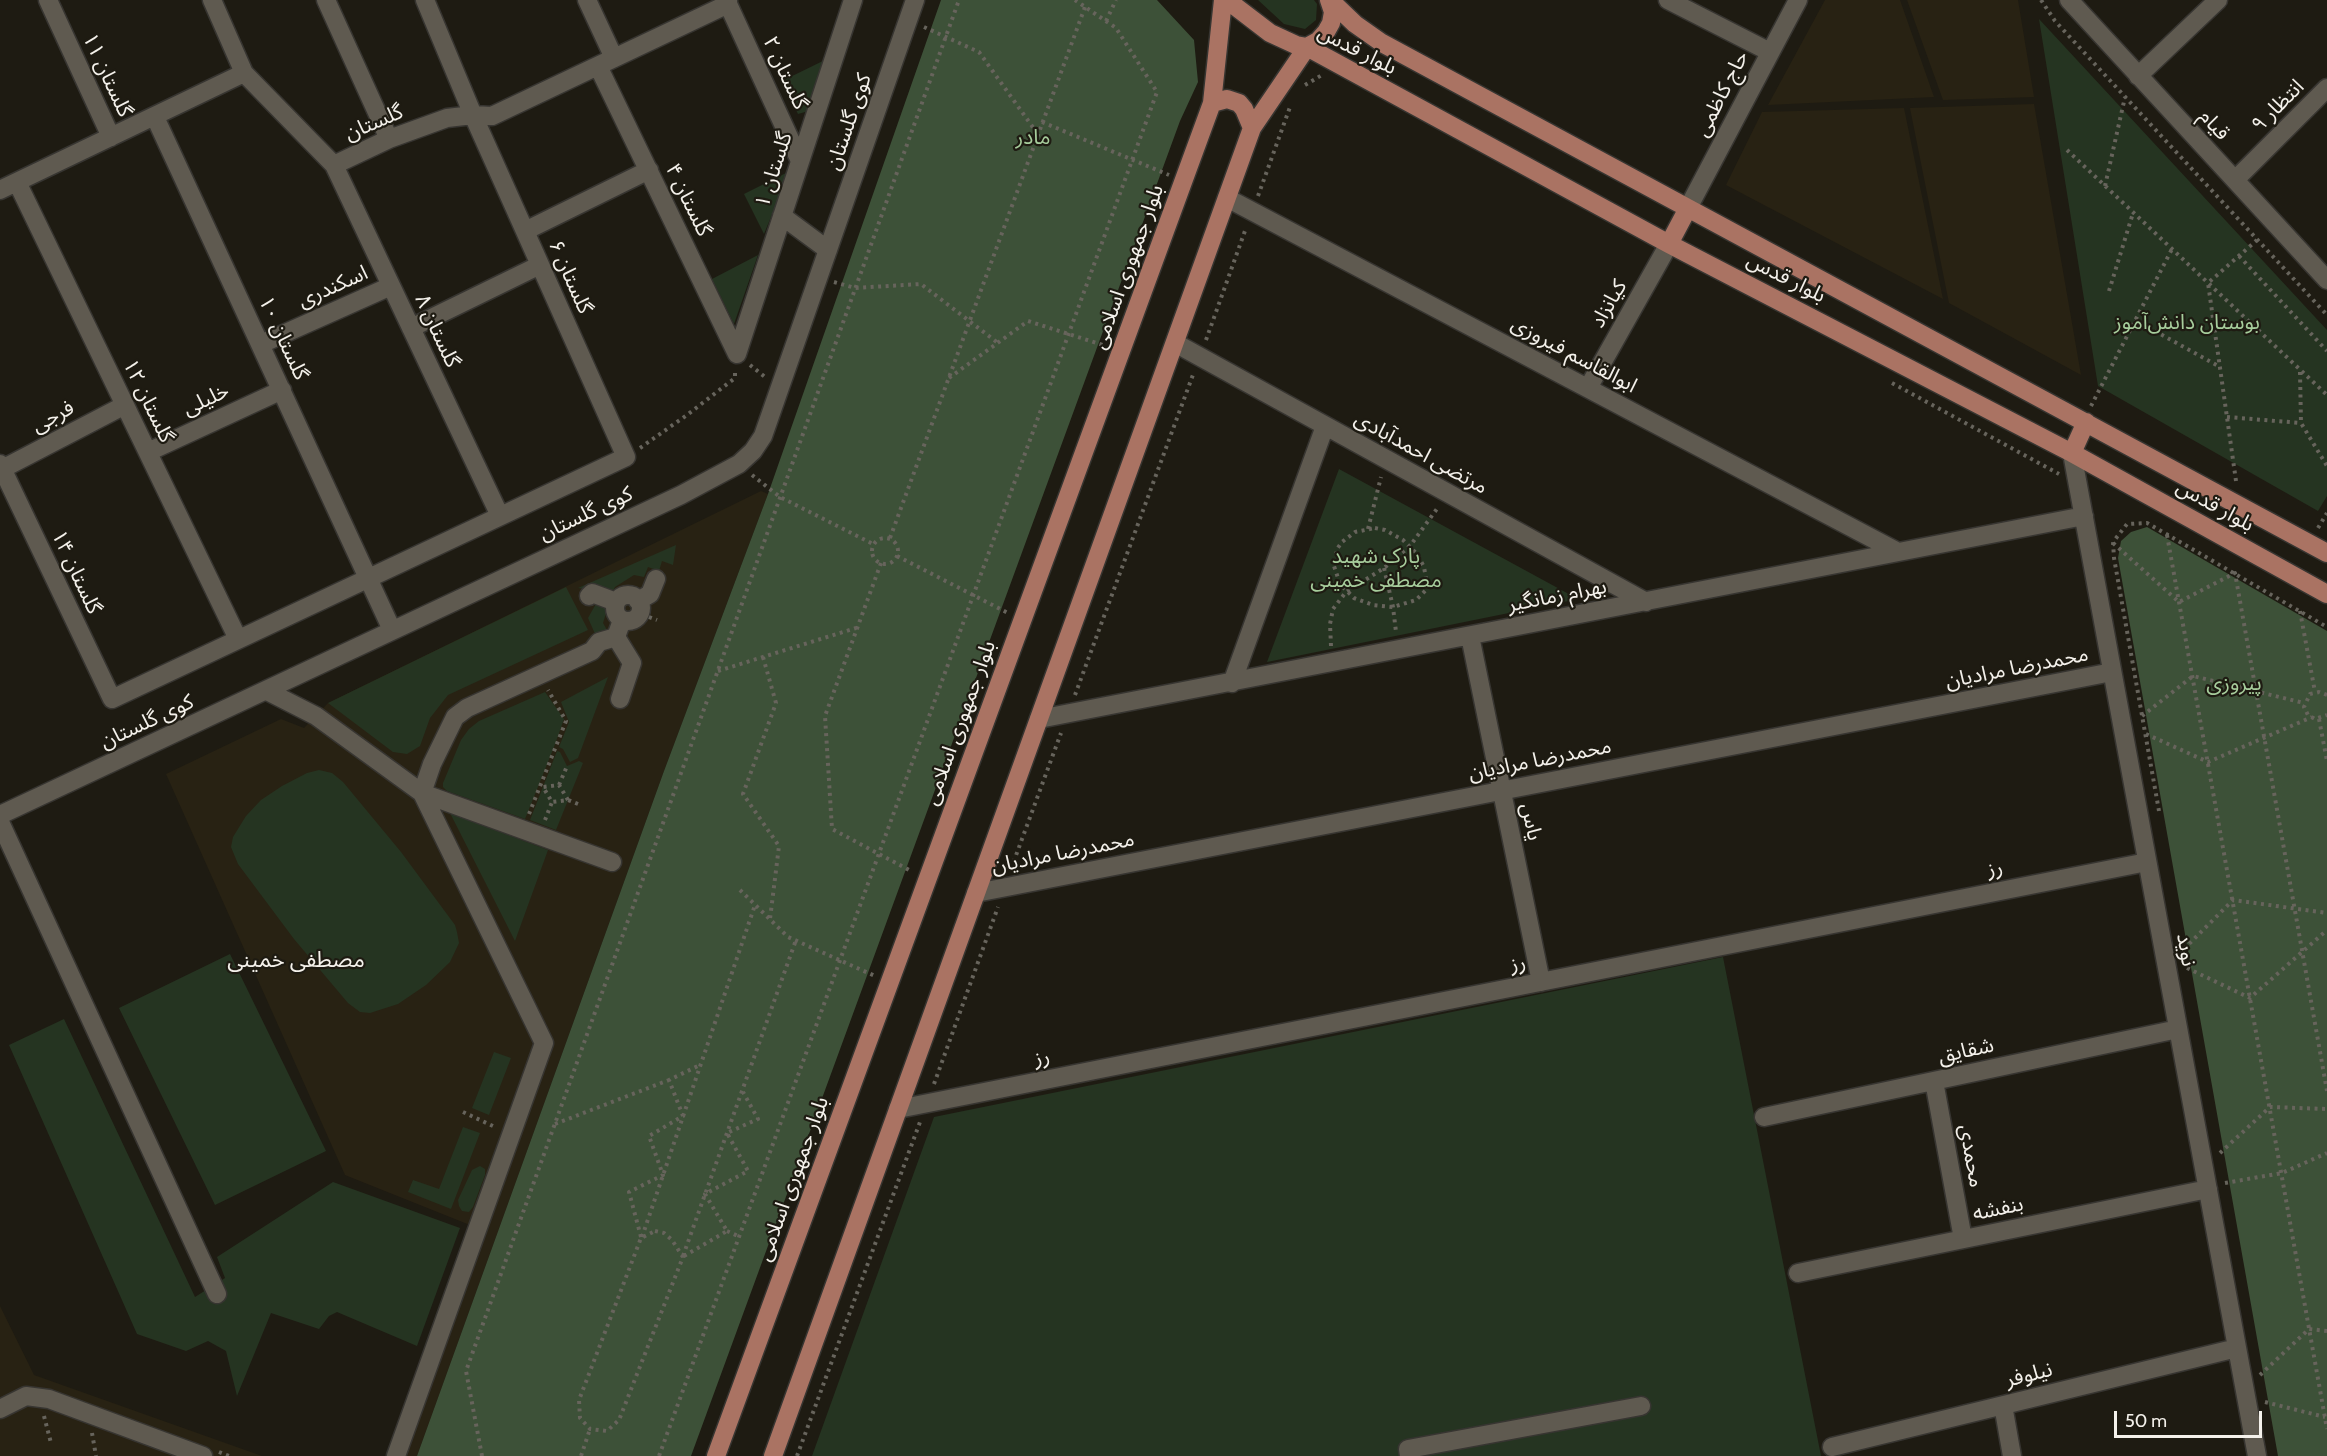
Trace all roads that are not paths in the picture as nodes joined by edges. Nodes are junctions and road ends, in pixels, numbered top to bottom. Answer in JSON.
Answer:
{"nodes":[{"id":1,"x":212,"y":0,"type":"edge"},
{"id":2,"x":326,"y":0,"type":"edge"},
{"id":3,"x":425,"y":0,"type":"edge"},
{"id":4,"x":587,"y":0,"type":"edge"},
{"id":5,"x":915,"y":0,"type":"edge"},
{"id":6,"x":1225,"y":0,"type":"edge"},
{"id":7,"x":1329,"y":0,"type":"edge"},
{"id":8,"x":1668,"y":0,"type":"edge"},
{"id":9,"x":1798,"y":0,"type":"edge"},
{"id":10,"x":2069,"y":0,"type":"edge"},
{"id":11,"x":2218,"y":0,"type":"edge"},
{"id":12,"x":52,"y":2,"type":"edge"},
{"id":13,"x":728,"y":2,"type":"edge"},
{"id":14,"x":851,"y":2,"type":"edge"},
{"id":15,"x":1307,"y":47,"type":"junction"},
{"id":16,"x":1770,"y":52,"type":"junction"},
{"id":17,"x":606,"y":62,"type":"junction"},
{"id":18,"x":244,"y":73,"type":"junction"},
{"id":19,"x":2138,"y":76,"type":"junction"},
{"id":20,"x":2327,"y":88,"type":"edge"},
{"id":21,"x":1212,"y":103,"type":"junction"},
{"id":22,"x":473,"y":115,"type":"junction"},
{"id":23,"x":154,"y":117,"type":"junction"},
{"id":24,"x":1252,"y":128,"type":"junction"},
{"id":25,"x":111,"y":136,"type":"junction"},
{"id":26,"x":388,"y":139,"type":"junction"},
{"id":27,"x":800,"y":160,"type":"junction"},
{"id":28,"x":334,"y":165,"type":"junction"},
{"id":29,"x":649,"y":170,"type":"junction"},
{"id":30,"x":2235,"y":180,"type":"junction"},
{"id":31,"x":18,"y":182,"type":"junction"},
{"id":32,"x":0,"y":190,"type":"edge"},
{"id":33,"x":1227,"y":198,"type":"junction"},
{"id":34,"x":1688,"y":210,"type":"junction"},
{"id":35,"x":782,"y":216,"type":"junction"},
{"id":36,"x":525,"y":231,"type":"junction"},
{"id":37,"x":1670,"y":243,"type":"junction"},
{"id":38,"x":828,"y":250,"type":"junction"},
{"id":39,"x":540,"y":265,"type":"junction"},
{"id":40,"x":2326,"y":278,"type":"edge"},
{"id":41,"x":391,"y":286,"type":"junction"},
{"id":42,"x":411,"y":328,"type":"junction"},
{"id":43,"x":1175,"y":343,"type":"junction"},
{"id":44,"x":261,"y":344,"type":"junction"},
{"id":45,"x":737,"y":354,"type":"joint"},
{"id":46,"x":1588,"y":387,"type":"junction"},
{"id":47,"x":282,"y":390,"type":"junction"},
{"id":48,"x":125,"y":405,"type":"junction"},
{"id":49,"x":2086,"y":422,"type":"junction"},
{"id":50,"x":1325,"y":426,"type":"junction"},
{"id":51,"x":148,"y":452,"type":"junction"},
{"id":52,"x":2072,"y":453,"type":"junction"},
{"id":53,"x":1,"y":467,"type":"edge"},
{"id":54,"x":7,"y":495,"type":"edge"},
{"id":55,"x":500,"y":516,"type":"junction"},
{"id":56,"x":2084,"y":516,"type":"junction"},
{"id":57,"x":1898,"y":552,"type":"junction"},
{"id":58,"x":2327,"y":553,"type":"edge"},
{"id":59,"x":369,"y":578,"type":"junction"},
{"id":60,"x":656,"y":579,"type":"dead end"},
{"id":61,"x":2327,"y":594,"type":"edge"},
{"id":62,"x":589,"y":596,"type":"dead end"},
{"id":63,"x":638,"y":601,"type":"junction"},
{"id":64,"x":616,"y":602,"type":"junction"},
{"id":65,"x":1646,"y":602,"type":"junction"},
{"id":66,"x":619,"y":629,"type":"junction"},
{"id":67,"x":392,"y":630,"type":"junction"},
{"id":68,"x":1470,"y":636,"type":"junction"},
{"id":69,"x":238,"y":639,"type":"junction"},
{"id":70,"x":2112,"y":672,"type":"junction"},
{"id":71,"x":1232,"y":683,"type":"junction"},
{"id":72,"x":267,"y":691,"type":"junction"},
{"id":73,"x":620,"y":699,"type":"dead end"},
{"id":74,"x":1039,"y":719,"type":"junction"},
{"id":75,"x":1502,"y":790,"type":"junction"},
{"id":76,"x":422,"y":793,"type":"junction"},
{"id":77,"x":0,"y":815,"type":"edge"},
{"id":78,"x":0,"y":822,"type":"edge"},
{"id":79,"x":612,"y":862,"type":"dead end"},
{"id":80,"x":2147,"y":862,"type":"junction"},
{"id":81,"x":976,"y":893,"type":"junction"},
{"id":82,"x":1541,"y":982,"type":"junction"},
{"id":83,"x":2178,"y":1029,"type":"junction"},
{"id":84,"x":1934,"y":1081,"type":"junction"},
{"id":85,"x":898,"y":1109,"type":"junction"},
{"id":86,"x":1764,"y":1117,"type":"dead end"},
{"id":87,"x":2208,"y":1189,"type":"junction"},
{"id":88,"x":1963,"y":1239,"type":"junction"},
{"id":89,"x":1798,"y":1273,"type":"dead end"},
{"id":90,"x":217,"y":1294,"type":"dead end"},
{"id":91,"x":2237,"y":1348,"type":"junction"},
{"id":92,"x":2002,"y":1405,"type":"junction"},
{"id":93,"x":1641,"y":1406,"type":"dead end"},
{"id":94,"x":0,"y":1409,"type":"edge"},
{"id":95,"x":1832,"y":1447,"type":"dead end"},
{"id":96,"x":1449,"y":1449,"type":"edge"},
{"id":97,"x":1408,"y":1452,"type":"edge"},
{"id":98,"x":203,"y":1456,"type":"edge"},
{"id":99,"x":396,"y":1456,"type":"edge"},
{"id":100,"x":716,"y":1456,"type":"edge"},
{"id":101,"x":773,"y":1456,"type":"edge"},
{"id":102,"x":2012,"y":1456,"type":"edge"},
{"id":103,"x":2257,"y":1456,"type":"edge"}],
"edges":[{"from":1,"to":18,"type":"street"},
{"from":2,"to":26,"type":"street"},
{"from":3,"to":22,"type":"street","name":"گلستان ۶"},
{"from":4,"to":17,"type":"street","name":"گلستان ۴"},
{"from":5,"to":38,"type":"street","name":"کوی گلستان"},
{"from":6,"to":15,"type":"main road","name":"بلوار قدس"},
{"from":6,"to":21,"type":"main road","name":"بلوار جمهوری اسلامی"},
{"from":7,"to":15,"type":"main road"},
{"from":7,"to":34,"type":"main road","name":"بلوار قدس"},
{"from":8,"to":16,"type":"street"},
{"from":9,"to":16,"type":"street","name":"حاج کاظمی"},
{"from":10,"to":19,"type":"street","name":"قیام"},
{"from":11,"to":19,"type":"street"},
{"from":12,"to":25,"type":"street","name":"گلستان ۱۱"},
{"from":13,"to":17,"type":"street","name":"گلستان"},
{"from":13,"to":27,"type":"street","name":"گلستان ۲"},
{"from":14,"to":27,"type":"street","name":"گلستان ۱"},
{"from":15,"to":24,"type":"main road"},
{"from":15,"to":37,"type":"main road","name":"بلوار قدس"},
{"from":16,"to":34,"type":"street","name":"حاج کاظمی"},
{"from":17,"to":22,"type":"street","name":"گلستان"},
{"from":17,"to":29,"type":"street","name":"گلستان ۴"},
{"from":18,"to":23,"type":"street"},
{"from":18,"to":28,"type":"street","name":"گلستان"},
{"from":19,"to":30,"type":"street","name":"قیام"},
{"from":20,"to":30,"type":"street","name":"انتظار ۹"},
{"from":21,"to":24,"type":"main road"},
{"from":21,"to":100,"type":"main road","name":"بلوار جمهوری اسلامی"},
{"from":22,"to":26,"type":"street","name":"گلستان"},
{"from":22,"to":36,"type":"street","name":"گلستان ۶"},
{"from":23,"to":25,"type":"street"},
{"from":23,"to":44,"type":"street","name":"گلستان ۱۰"},
{"from":24,"to":33,"type":"main road"},
{"from":25,"to":31,"type":"street"},
{"from":26,"to":28,"type":"street","name":"گلستان"},
{"from":27,"to":35,"type":"street","name":"گلستان ۱"},
{"from":28,"to":41,"type":"street","name":"گلستان ۸"},
{"from":29,"to":36,"type":"street"},
{"from":29,"to":45,"type":"street","name":"گلستان ۴"},
{"from":30,"to":40,"type":"street","name":"قیام"},
{"from":31,"to":32,"type":"street"},
{"from":31,"to":48,"type":"street","name":"گلستان ۱۲"},
{"from":33,"to":43,"type":"main road"},
{"from":33,"to":46,"type":"street","name":"ابوالقاسم فیروزی"},
{"from":34,"to":37,"type":"main road"},
{"from":34,"to":49,"type":"main road","name":"بلوار قدس"},
{"from":35,"to":38,"type":"street"},
{"from":35,"to":45,"type":"street","name":"گلستان ۱"},
{"from":36,"to":39,"type":"street","name":"گلستان ۶"},
{"from":37,"to":46,"type":"street","name":"کیانزاد"},
{"from":37,"to":52,"type":"main road","name":"بلوار قدس"},
{"from":38,"to":67,"type":"street","name":"کوی گلستان"},
{"from":39,"to":42,"type":"street"},
{"from":39,"to":55,"type":"street","name":"گلستان ۶"},
{"from":41,"to":42,"type":"street","name":"گلستان ۸"},
{"from":41,"to":44,"type":"street","name":"اسکندری"},
{"from":42,"to":55,"type":"street","name":"گلستان ۸"},
{"from":43,"to":50,"type":"street","name":"مرتضی احمدآبادی"},
{"from":43,"to":74,"type":"main road"},
{"from":44,"to":47,"type":"street","name":"گلستان ۱۰"},
{"from":46,"to":57,"type":"street","name":"ابوالقاسم فیروزی"},
{"from":47,"to":51,"type":"street","name":"خلیلی"},
{"from":47,"to":59,"type":"street","name":"گلستان ۱۰"},
{"from":48,"to":51,"type":"street","name":"گلستان ۱۲"},
{"from":48,"to":53,"type":"street","name":"فرجی"},
{"from":49,"to":52,"type":"main road"},
{"from":49,"to":58,"type":"main road","name":"بلوار قدس"},
{"from":50,"to":65,"type":"street","name":"مرتضی احمدآبادی"},
{"from":50,"to":71,"type":"street"},
{"from":51,"to":69,"type":"street","name":"گلستان ۱۲"},
{"from":52,"to":56,"type":"street","name":"نوید"},
{"from":52,"to":61,"type":"main road","name":"بلوار قدس"},
{"from":53,"to":54,"type":"street","name":"گلستان ۱۴"},
{"from":54,"to":69,"type":"street","name":"گلستان ۱۴"},
{"from":55,"to":59,"type":"street"},
{"from":56,"to":57,"type":"street","name":"بهرام زمانگیر"},
{"from":56,"to":70,"type":"street","name":"نوید"},
{"from":57,"to":65,"type":"street","name":"بهرام زمانگیر"},
{"from":59,"to":67,"type":"street","name":"گلستان ۱۰"},
{"from":59,"to":69,"type":"street"},
{"from":60,"to":63,"type":"street"},
{"from":62,"to":64,"type":"street"},
{"from":63,"to":64,"type":"street"},
{"from":63,"to":66,"type":"street"},
{"from":64,"to":66,"type":"street"},
{"from":65,"to":68,"type":"street","name":"بهرام زمانگیر"},
{"from":66,"to":73,"type":"street"},
{"from":66,"to":76,"type":"street"},
{"from":67,"to":72,"type":"street","name":"کوی گلستان"},
{"from":68,"to":71,"type":"street","name":"بهرام زمانگیر"},
{"from":68,"to":75,"type":"street","name":"یاس"},
{"from":70,"to":75,"type":"street","name":"محمدرضا مرادیان"},
{"from":70,"to":80,"type":"street","name":"نوید"},
{"from":71,"to":74,"type":"street","name":"بهرام زمانگیر"},
{"from":72,"to":76,"type":"street"},
{"from":72,"to":77,"type":"street","name":"کوی گلستان"},
{"from":74,"to":81,"type":"main road"},
{"from":75,"to":81,"type":"street","name":"محمدرضا مرادیان"},
{"from":75,"to":82,"type":"street","name":"یاس"},
{"from":76,"to":79,"type":"street"},
{"from":76,"to":99,"type":"street"},
{"from":78,"to":90,"type":"street"},
{"from":80,"to":82,"type":"street","name":"رز"},
{"from":80,"to":83,"type":"street","name":"نوید"},
{"from":81,"to":85,"type":"main road"},
{"from":82,"to":85,"type":"street","name":"رز"},
{"from":83,"to":84,"type":"street","name":"شقایق"},
{"from":83,"to":87,"type":"street","name":"نوید"},
{"from":84,"to":86,"type":"street","name":"شقایق"},
{"from":84,"to":88,"type":"street","name":"محمدی"},
{"from":85,"to":101,"type":"main road"},
{"from":87,"to":88,"type":"street","name":"بنفشه"},
{"from":87,"to":91,"type":"street","name":"نوید"},
{"from":88,"to":89,"type":"street","name":"بنفشه"},
{"from":91,"to":92,"type":"street","name":"نیلوفر"},
{"from":91,"to":103,"type":"street","name":"نوید"},
{"from":92,"to":95,"type":"street","name":"نیلوفر"},
{"from":92,"to":102,"type":"street"},
{"from":93,"to":96,"type":"street"},
{"from":94,"to":98,"type":"street"},
{"from":96,"to":97,"type":"street"}]}
